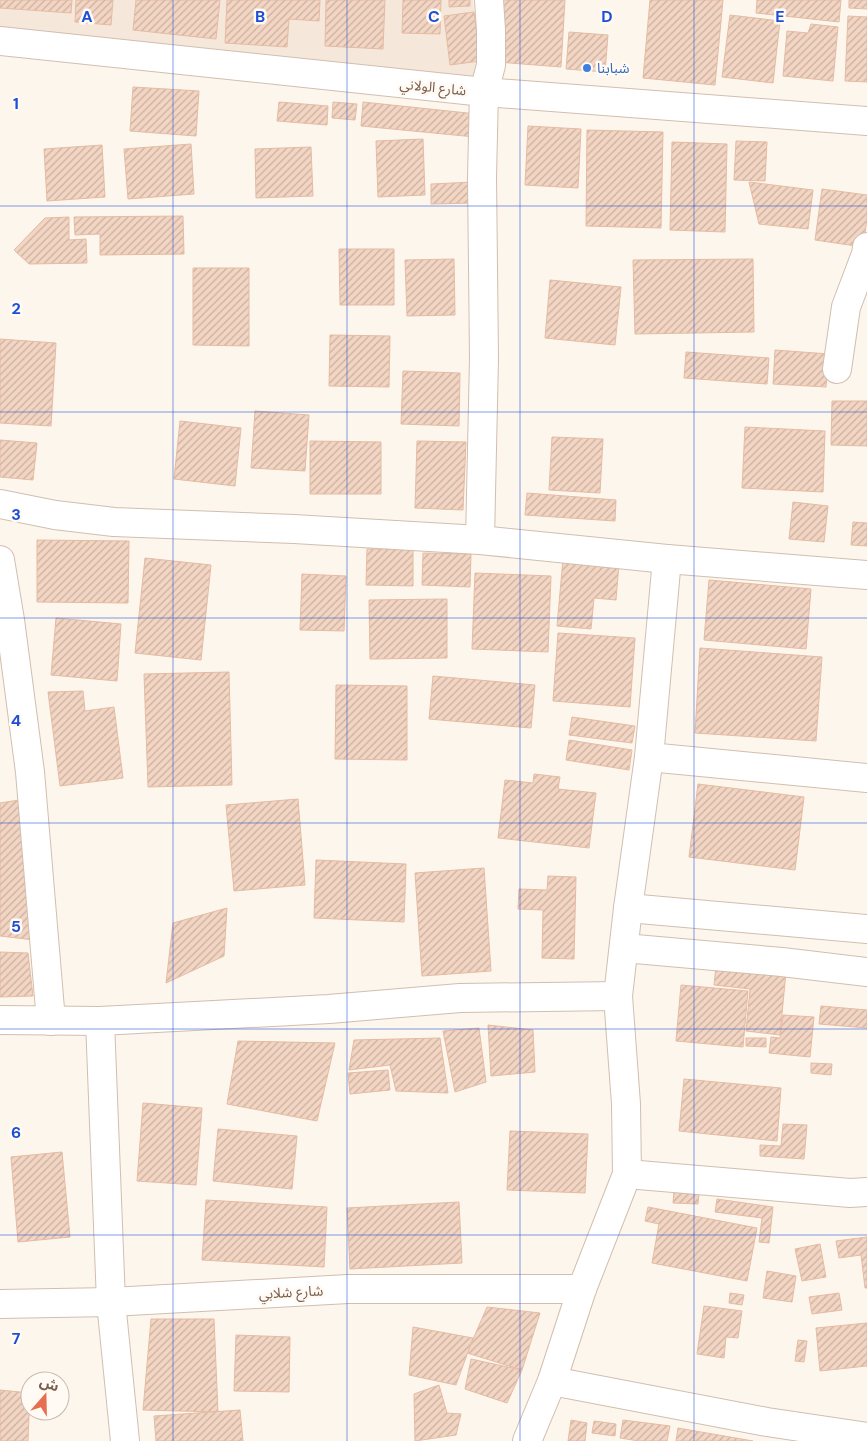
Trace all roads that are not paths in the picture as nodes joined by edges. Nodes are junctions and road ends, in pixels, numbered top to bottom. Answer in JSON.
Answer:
{"nodes":[{"id":1,"x":489,"y":0,"type":"edge"},
{"id":2,"x":0,"y":41,"type":"edge"},
{"id":3,"x":484,"y":92,"type":"junction"},
{"id":4,"x":867,"y":121,"type":"edge"},
{"id":5,"x":867,"y":247,"type":"edge"},
{"id":6,"x":837,"y":369,"type":"dead end"},
{"id":7,"x":0,"y":504,"type":"edge"},
{"id":8,"x":480,"y":540,"type":"junction"},
{"id":9,"x":667,"y":559,"type":"junction"},
{"id":10,"x":0,"y":560,"type":"edge"},
{"id":11,"x":867,"y":575,"type":"edge"},
{"id":12,"x":649,"y":757,"type":"junction"},
{"id":13,"x":867,"y":778,"type":"edge"},
{"id":14,"x":628,"y":908,"type":"junction"},
{"id":15,"x":867,"y":929,"type":"edge"},
{"id":16,"x":624,"y":948,"type":"junction"},
{"id":17,"x":867,"y":972,"type":"edge"},
{"id":18,"x":618,"y":996,"type":"junction"},
{"id":19,"x":0,"y":1020,"type":"edge"},
{"id":20,"x":51,"y":1021,"type":"junction"},
{"id":21,"x":100,"y":1021,"type":"junction"},
{"id":22,"x":627,"y":1174,"type":"junction"},
{"id":23,"x":867,"y":1192,"type":"edge"},
{"id":24,"x":582,"y":1290,"type":"junction"},
{"id":25,"x":110,"y":1302,"type":"junction"},
{"id":26,"x":0,"y":1304,"type":"edge"},
{"id":27,"x":552,"y":1381,"type":"junction"},
{"id":28,"x":867,"y":1437,"type":"edge"},
{"id":29,"x":520,"y":1439,"type":"edge"},
{"id":30,"x":125,"y":1441,"type":"edge"}],
"edges":[{"from":1,"to":3,"type":"street"},
{"from":2,"to":3,"type":"street","name":"شارع الولاني"},
{"from":3,"to":4,"type":"street","name":"شارع الولاني"},
{"from":3,"to":8,"type":"street"},
{"from":5,"to":6,"type":"street"},
{"from":7,"to":8,"type":"street"},
{"from":8,"to":9,"type":"street"},
{"from":9,"to":11,"type":"street"},
{"from":9,"to":12,"type":"street"},
{"from":10,"to":20,"type":"street"},
{"from":12,"to":13,"type":"street"},
{"from":12,"to":14,"type":"street"},
{"from":14,"to":15,"type":"street"},
{"from":14,"to":16,"type":"street"},
{"from":16,"to":17,"type":"street"},
{"from":16,"to":18,"type":"street"},
{"from":18,"to":21,"type":"street"},
{"from":18,"to":22,"type":"street"},
{"from":19,"to":20,"type":"street"},
{"from":20,"to":21,"type":"street"},
{"from":21,"to":25,"type":"street"},
{"from":22,"to":23,"type":"street"},
{"from":22,"to":24,"type":"street"},
{"from":24,"to":25,"type":"street","name":"شارع شلابي"},
{"from":24,"to":27,"type":"street"},
{"from":25,"to":26,"type":"street","name":"شارع شلابي"},
{"from":25,"to":30,"type":"street"},
{"from":27,"to":28,"type":"street"},
{"from":27,"to":29,"type":"street"}]}
